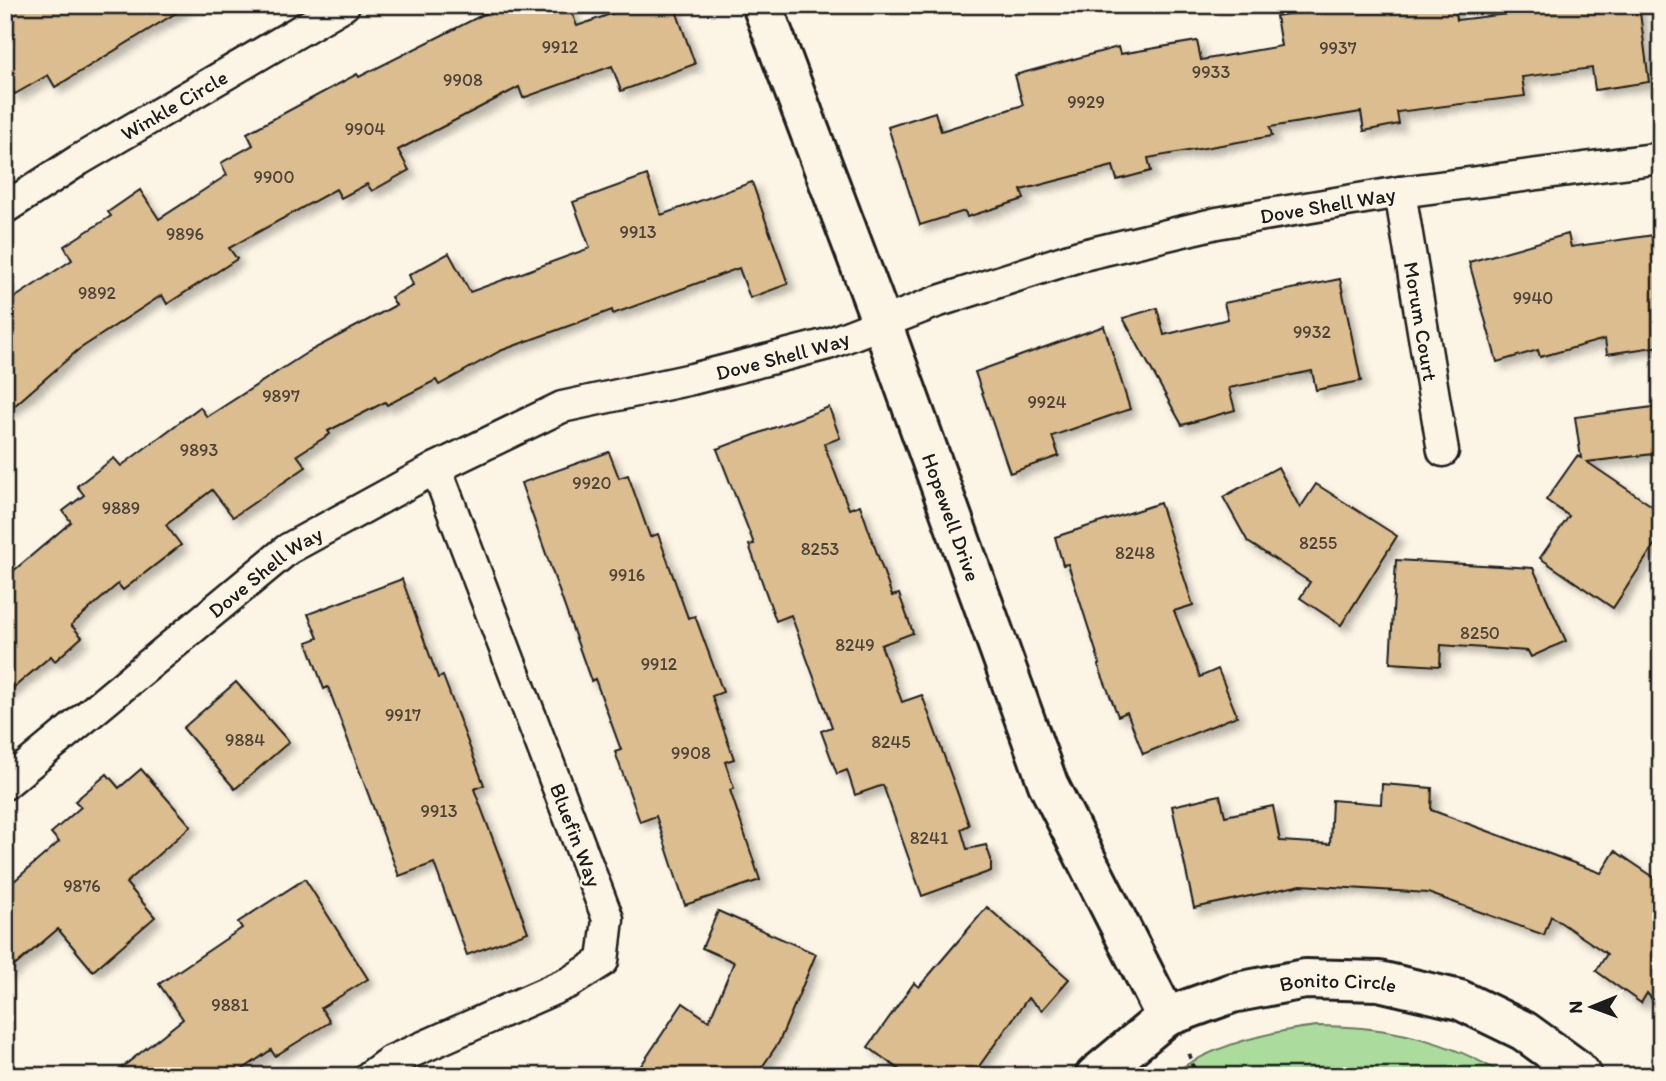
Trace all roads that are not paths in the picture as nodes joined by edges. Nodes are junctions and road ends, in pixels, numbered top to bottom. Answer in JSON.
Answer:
{"nodes":[{"id":1,"x":345,"y":5,"type":"edge"},
{"id":2,"x":762,"y":5,"type":"edge"},
{"id":3,"x":1661,"y":158,"type":"edge"},
{"id":4,"x":1400,"y":192,"type":"junction"},
{"id":5,"x":5,"y":208,"type":"edge"},
{"id":6,"x":881,"y":323,"type":"junction"},
{"id":7,"x":1443,"y":451,"type":"dead end"},
{"id":8,"x":436,"y":468,"type":"junction"},
{"id":9,"x":5,"y":784,"type":"edge"},
{"id":10,"x":1166,"y":1017,"type":"junction"},
{"id":11,"x":370,"y":1076,"type":"edge"},
{"id":12,"x":1094,"y":1076,"type":"edge"},
{"id":13,"x":1583,"y":1076,"type":"edge"}],
"edges":[{"from":1,"to":5,"type":"street","name":"Winkle Circle"},
{"from":2,"to":6,"type":"street","name":"Hopewell Drive"},
{"from":3,"to":4,"type":"street","name":"Dove Shell Way"},
{"from":4,"to":6,"type":"street","name":"Dove Shell Way"},
{"from":4,"to":7,"type":"street","name":"Morum Court"},
{"from":6,"to":8,"type":"street","name":"Dove Shell Way"},
{"from":6,"to":10,"type":"street","name":"Hopewell Drive"},
{"from":8,"to":9,"type":"street","name":"Dove Shell Way"},
{"from":8,"to":11,"type":"street","name":"Bluefin Way"},
{"from":10,"to":12,"type":"street","name":"Bonito Circle"},
{"from":10,"to":13,"type":"street","name":"Bonito Circle"}]}
